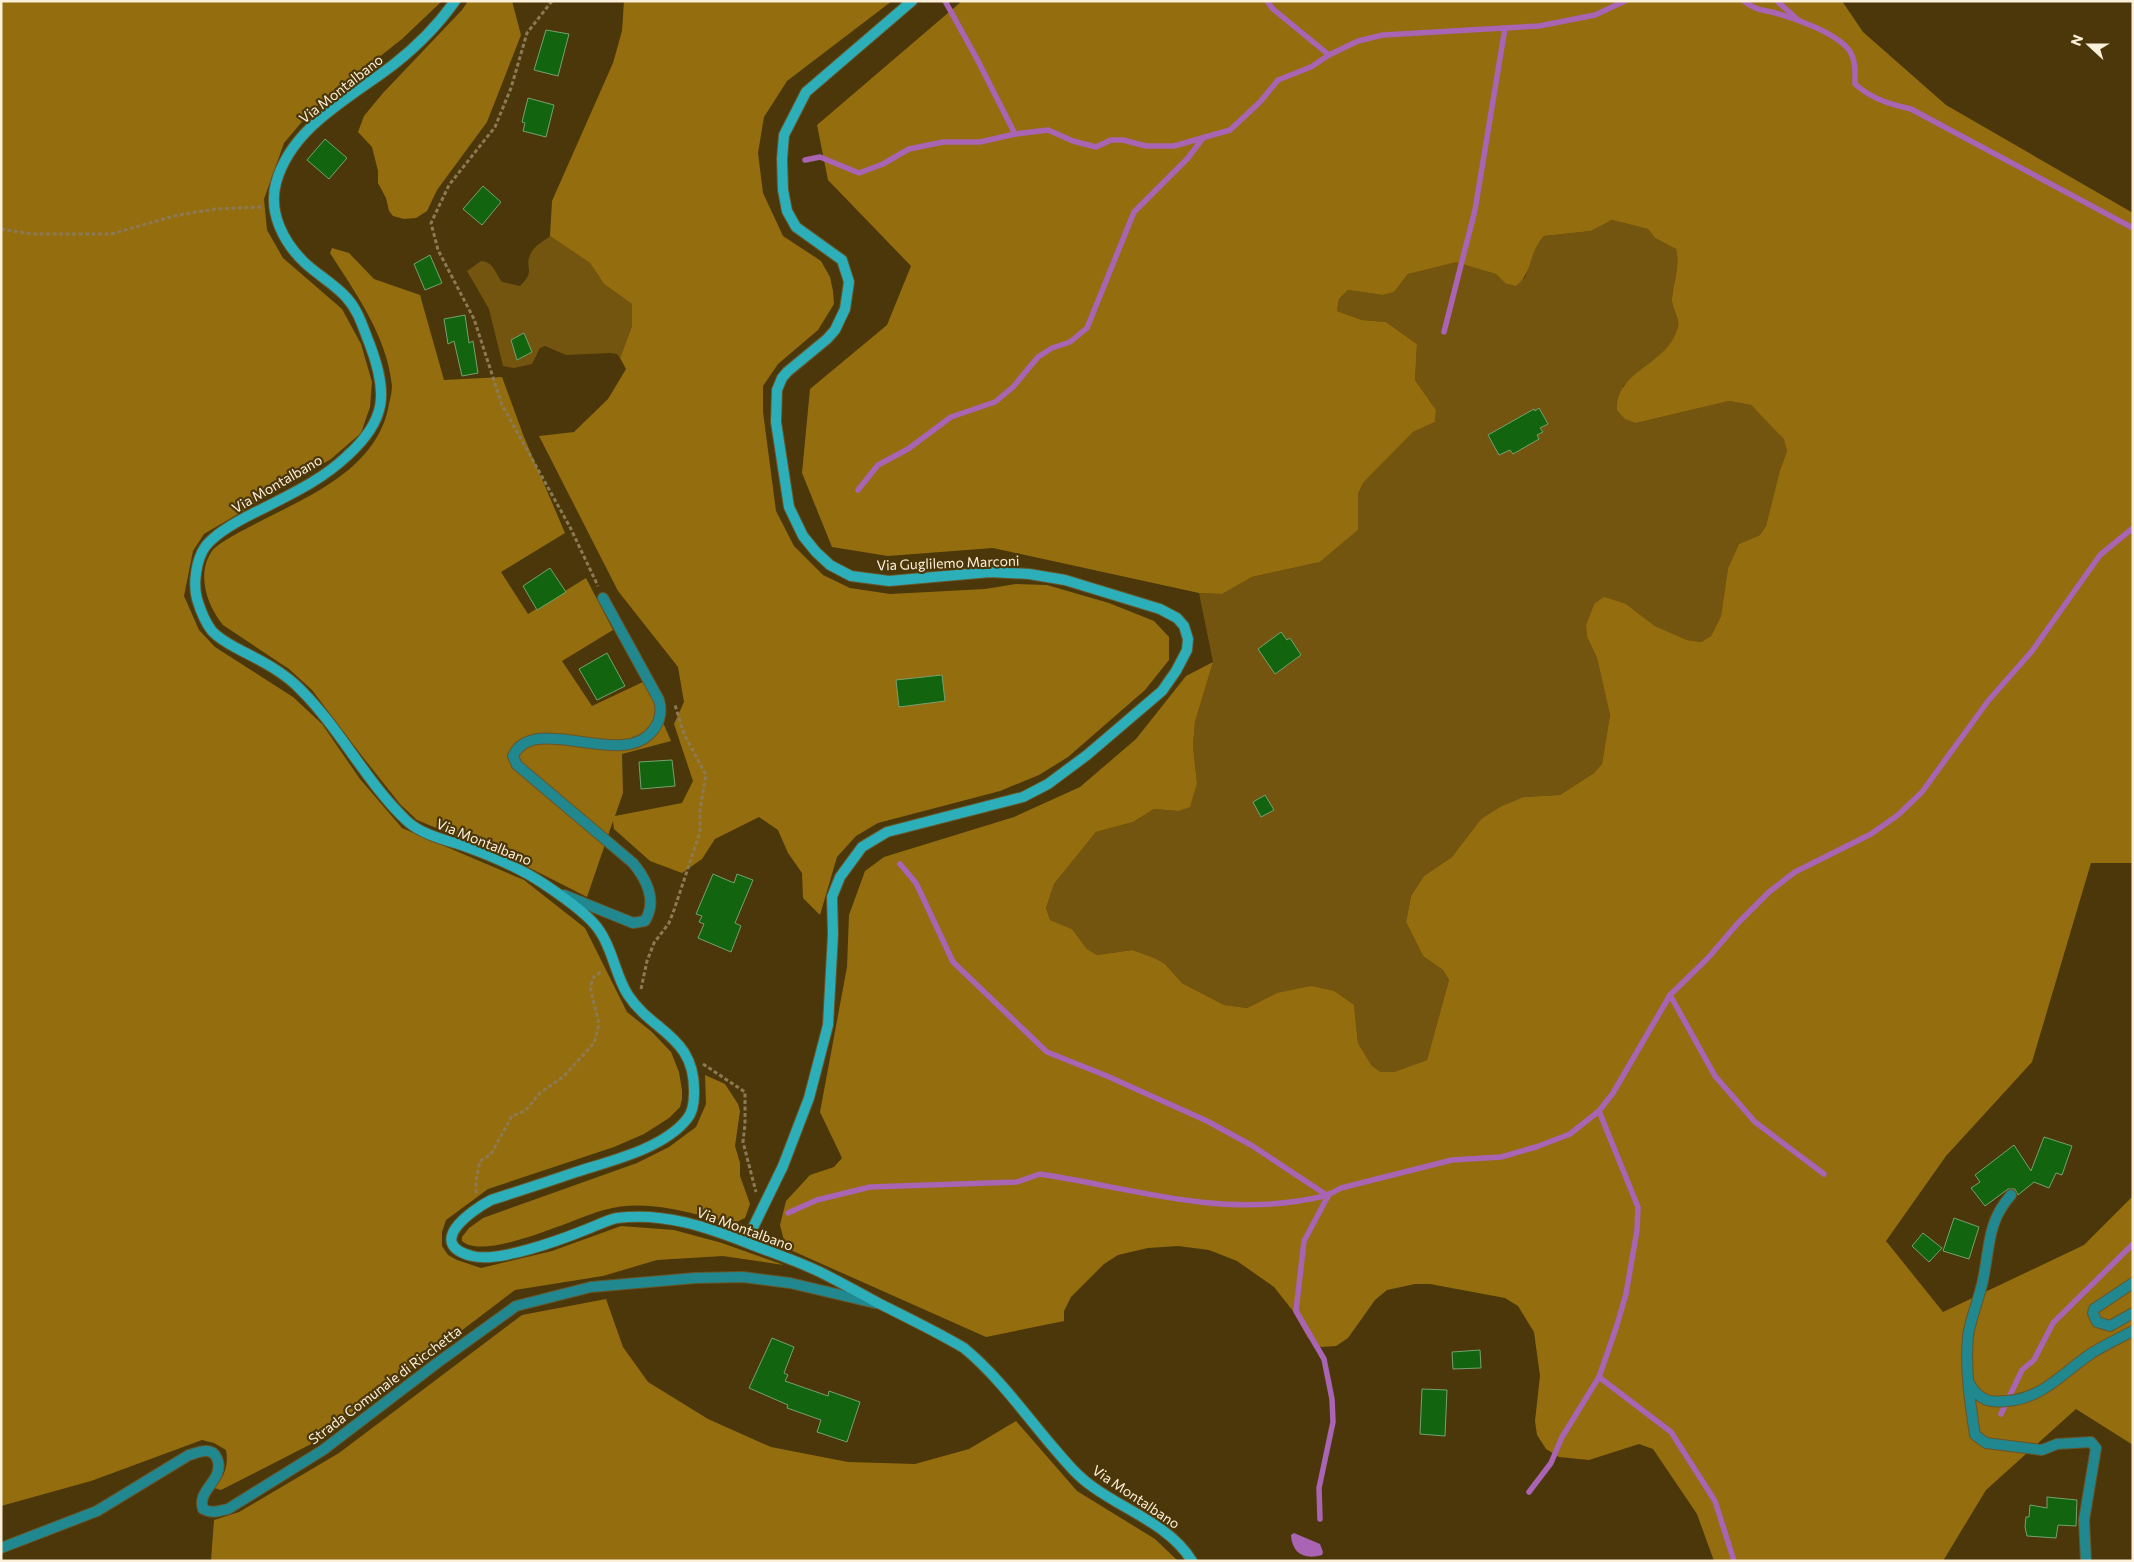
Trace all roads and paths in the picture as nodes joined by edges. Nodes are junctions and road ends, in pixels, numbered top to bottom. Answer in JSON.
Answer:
{"nodes":[{"id":1,"x":454,"y":1,"type":"edge"},
{"id":2,"x":552,"y":1,"type":"edge"},
{"id":3,"x":912,"y":1,"type":"edge"},
{"id":4,"x":274,"y":207,"type":"junction"},
{"id":5,"x":1,"y":229,"type":"edge"},
{"id":6,"x":603,"y":598,"type":"joint"},
{"id":7,"x":674,"y":701,"type":"dead end"},
{"id":8,"x":555,"y":892,"type":"junction"},
{"id":9,"x":614,"y":966,"type":"junction"},
{"id":10,"x":639,"y":1008,"type":"junction"},
{"id":11,"x":685,"y":1055,"type":"junction"},
{"id":12,"x":2011,"y":1195,"type":"dead end"},
{"id":13,"x":480,"y":1206,"type":"junction"},
{"id":14,"x":760,"y":1212,"type":"junction"},
{"id":15,"x":746,"y":1242,"type":"junction"},
{"id":16,"x":2133,"y":1283,"type":"edge"},
{"id":17,"x":881,"y":1304,"type":"junction"},
{"id":18,"x":2133,"y":1314,"type":"edge"},
{"id":19,"x":2133,"y":1330,"type":"edge"},
{"id":20,"x":1967,"y":1380,"type":"junction"},
{"id":21,"x":1,"y":1548,"type":"edge"},
{"id":22,"x":1192,"y":1561,"type":"edge"},
{"id":23,"x":2086,"y":1561,"type":"edge"}],
"edges":[{"from":1,"to":4,"type":"street","name":"Via Montalbano"},
{"from":2,"to":6,"type":"path"},
{"from":3,"to":14,"type":"street","name":"Via Guglilemo Marconi"},
{"from":4,"to":5,"type":"path"},
{"from":4,"to":8,"type":"street","name":"Via Montalbano"},
{"from":6,"to":8,"type":"street","name":"Via Montalbano"},
{"from":7,"to":10,"type":"path"},
{"from":8,"to":9,"type":"street","name":"Via Montalbano"},
{"from":9,"to":10,"type":"street","name":"Via Montalbano"},
{"from":9,"to":13,"type":"path"},
{"from":10,"to":11,"type":"street","name":"Via Montalbano"},
{"from":11,"to":13,"type":"street","name":"Via Montalbano"},
{"from":11,"to":14,"type":"path"},
{"from":12,"to":20,"type":"street"},
{"from":13,"to":15,"type":"street","name":"Via Montalbano"},
{"from":14,"to":15,"type":"street","name":"Via Guglilemo Marconi"},
{"from":15,"to":17,"type":"street","name":"Via Montalbano"},
{"from":16,"to":18,"type":"street"},
{"from":17,"to":21,"type":"street","name":"Strada Comunale di Ricchetta"},
{"from":17,"to":22,"type":"street","name":"Via Montalbano"},
{"from":19,"to":20,"type":"street"},
{"from":20,"to":23,"type":"street"}]}
